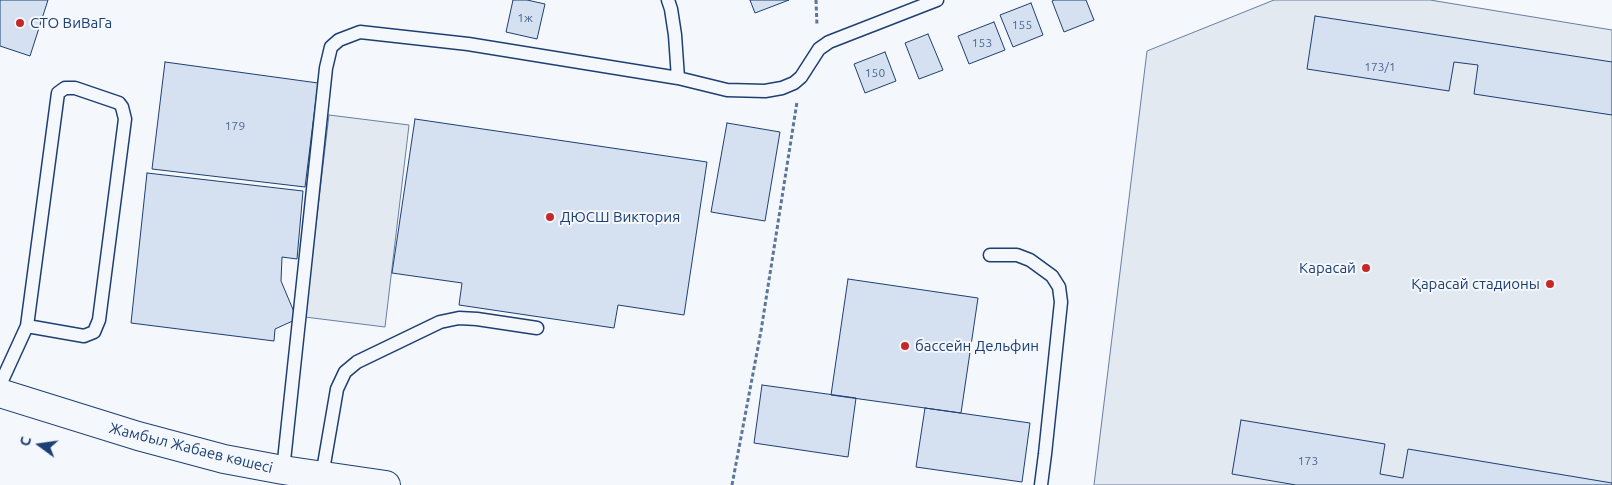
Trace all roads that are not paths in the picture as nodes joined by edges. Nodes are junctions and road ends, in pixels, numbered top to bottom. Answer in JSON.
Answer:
{"nodes":[{"id":1,"x":668,"y":0,"type":"edge"},
{"id":2,"x":937,"y":0,"type":"edge"},
{"id":3,"x":678,"y":78,"type":"junction"},
{"id":4,"x":990,"y":255,"type":"dead end"},
{"id":5,"x":27,"y":326,"type":"junction"},
{"id":6,"x":537,"y":328,"type":"dead end"},
{"id":7,"x":0,"y":385,"type":"edge"},
{"id":8,"x":0,"y":393,"type":"edge"},
{"id":9,"x":283,"y":470,"type":"junction"},
{"id":10,"x":322,"y":476,"type":"junction"},
{"id":11,"x":386,"y":485,"type":"edge"},
{"id":12,"x":1041,"y":485,"type":"edge"}],
"edges":[{"from":1,"to":3,"type":"lane"},
{"from":2,"to":3,"type":"lane"},
{"from":3,"to":9,"type":"lane"},
{"from":4,"to":12,"type":"lane"},
{"from":5,"to":5,"type":"lane"},
{"from":5,"to":7,"type":"lane"},
{"from":6,"to":10,"type":"lane"},
{"from":8,"to":9,"type":"main road","name":"Жамбыл Жабаев көшесі"},
{"from":9,"to":10,"type":"main road","name":"Жамбыл Жабаев көшесі"},
{"from":10,"to":11,"type":"main road","name":"Жамбыл Жабаев көшесі"}]}
